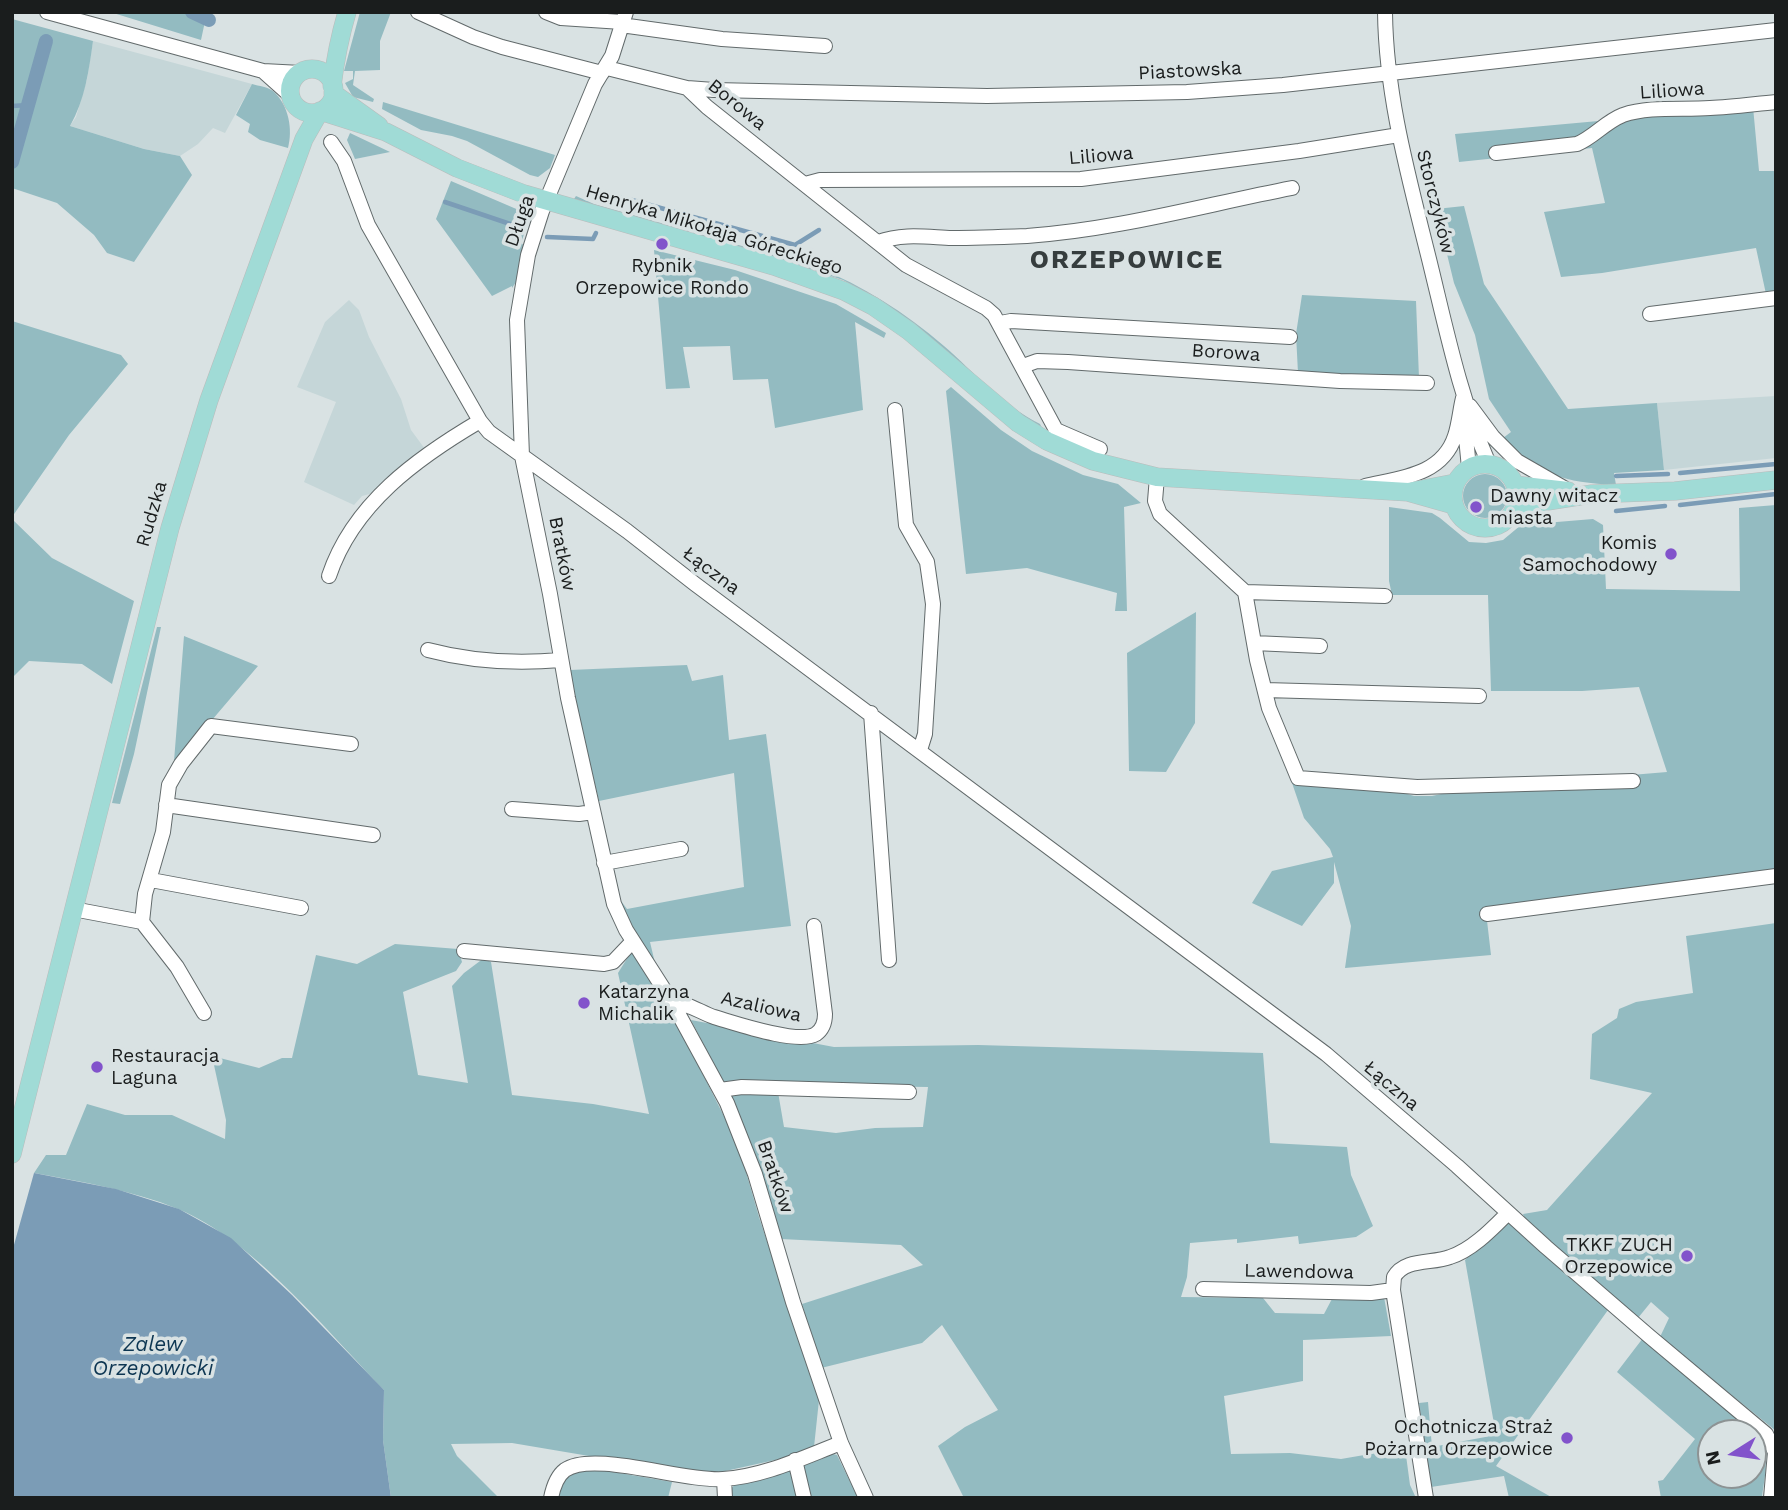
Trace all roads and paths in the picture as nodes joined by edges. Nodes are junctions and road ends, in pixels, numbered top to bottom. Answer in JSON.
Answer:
{"nodes":[{"id":1,"x":47,"y":12,"type":"edge"},
{"id":2,"x":347,"y":12,"type":"edge"},
{"id":3,"x":418,"y":12,"type":"edge"},
{"id":4,"x":546,"y":12,"type":"edge"},
{"id":5,"x":1385,"y":12,"type":"edge"},
{"id":6,"x":623,"y":20,"type":"edge"},
{"id":7,"x":1776,"y":30,"type":"edge"},
{"id":8,"x":338,"y":42,"type":"junction"},
{"id":9,"x":825,"y":46,"type":"dead end"},
{"id":10,"x":604,"y":70,"type":"junction"},
{"id":11,"x":262,"y":71,"type":"junction"},
{"id":12,"x":305,"y":71,"type":"junction"},
{"id":13,"x":1389,"y":73,"type":"junction"},
{"id":14,"x":687,"y":88,"type":"junction"},
{"id":15,"x":333,"y":89,"type":"junction"},
{"id":16,"x":294,"y":102,"type":"junction"},
{"id":17,"x":1776,"y":102,"type":"edge"},
{"id":18,"x":320,"y":111,"type":"junction"},
{"id":19,"x":386,"y":132,"type":"junction"},
{"id":20,"x":1399,"y":135,"type":"junction"},
{"id":21,"x":303,"y":139,"type":"junction"},
{"id":22,"x":331,"y":142,"type":"dead end"},
{"id":23,"x":1496,"y":153,"type":"dead end"},
{"id":24,"x":805,"y":184,"type":"junction"},
{"id":25,"x":1292,"y":188,"type":"dead end"},
{"id":26,"x":546,"y":201,"type":"junction"},
{"id":27,"x":878,"y":242,"type":"junction"},
{"id":28,"x":1776,"y":298,"type":"edge"},
{"id":29,"x":1650,"y":313,"type":"dead end"},
{"id":30,"x":1000,"y":323,"type":"junction"},
{"id":31,"x":1290,"y":337,"type":"dead end"},
{"id":32,"x":1023,"y":366,"type":"junction"},
{"id":33,"x":1427,"y":383,"type":"dead end"},
{"id":34,"x":1463,"y":398,"type":"junction"},
{"id":35,"x":895,"y":410,"type":"dead end"},
{"id":36,"x":480,"y":421,"type":"junction"},
{"id":37,"x":1100,"y":449,"type":"dead end"},
{"id":38,"x":522,"y":456,"type":"junction"},
{"id":39,"x":1489,"y":464,"type":"junction"},
{"id":40,"x":1469,"y":468,"type":"junction"},
{"id":41,"x":1157,"y":477,"type":"junction"},
{"id":42,"x":1776,"y":480,"type":"edge"},
{"id":43,"x":1455,"y":483,"type":"junction"},
{"id":44,"x":1515,"y":485,"type":"junction"},
{"id":45,"x":1350,"y":489,"type":"junction"},
{"id":46,"x":1568,"y":491,"type":"junction"},
{"id":47,"x":1408,"y":492,"type":"junction"},
{"id":48,"x":1592,"y":494,"type":"junction"},
{"id":49,"x":1454,"y":505,"type":"junction"},
{"id":50,"x":1516,"y":506,"type":"junction"},
{"id":51,"x":329,"y":576,"type":"dead end"},
{"id":52,"x":1245,"y":592,"type":"junction"},
{"id":53,"x":1385,"y":596,"type":"dead end"},
{"id":54,"x":1254,"y":643,"type":"junction"},
{"id":55,"x":1320,"y":646,"type":"dead end"},
{"id":56,"x":428,"y":650,"type":"dead end"},
{"id":57,"x":561,"y":660,"type":"junction"},
{"id":58,"x":1265,"y":690,"type":"junction"},
{"id":59,"x":1479,"y":696,"type":"dead end"},
{"id":60,"x":871,"y":713,"type":"junction"},
{"id":61,"x":351,"y":744,"type":"dead end"},
{"id":62,"x":920,"y":750,"type":"junction"},
{"id":63,"x":1633,"y":781,"type":"dead end"},
{"id":64,"x":166,"y":804,"type":"junction"},
{"id":65,"x":512,"y":809,"type":"dead end"},
{"id":66,"x":593,"y":812,"type":"junction"},
{"id":67,"x":373,"y":835,"type":"dead end"},
{"id":68,"x":681,"y":849,"type":"dead end"},
{"id":69,"x":604,"y":863,"type":"junction"},
{"id":70,"x":1776,"y":876,"type":"edge"},
{"id":71,"x":151,"y":880,"type":"junction"},
{"id":72,"x":301,"y":908,"type":"dead end"},
{"id":73,"x":73,"y":909,"type":"junction"},
{"id":74,"x":1487,"y":914,"type":"dead end"},
{"id":75,"x":142,"y":922,"type":"junction"},
{"id":76,"x":814,"y":926,"type":"dead end"},
{"id":77,"x":633,"y":942,"type":"junction"},
{"id":78,"x":464,"y":951,"type":"dead end"},
{"id":79,"x":889,"y":960,"type":"dead end"},
{"id":80,"x":672,"y":1002,"type":"junction"},
{"id":81,"x":204,"y":1013,"type":"dead end"},
{"id":82,"x":720,"y":1090,"type":"junction"},
{"id":83,"x":909,"y":1093,"type":"dead end"},
{"id":84,"x":12,"y":1154,"type":"edge"},
{"id":85,"x":1508,"y":1213,"type":"junction"},
{"id":86,"x":1203,"y":1289,"type":"dead end"},
{"id":87,"x":1393,"y":1290,"type":"junction"},
{"id":88,"x":841,"y":1443,"type":"junction"},
{"id":89,"x":795,"y":1460,"type":"junction"},
{"id":90,"x":724,"y":1479,"type":"junction"},
{"id":91,"x":551,"y":1498,"type":"edge"},
{"id":92,"x":725,"y":1498,"type":"edge"},
{"id":93,"x":804,"y":1498,"type":"edge"},
{"id":94,"x":866,"y":1498,"type":"edge"},
{"id":95,"x":1426,"y":1498,"type":"edge"},
{"id":96,"x":1771,"y":1498,"type":"edge"}],
"edges":[{"from":1,"to":11,"type":"street"},
{"from":2,"to":8,"type":"main road"},
{"from":3,"to":10,"type":"street","name":"Piastowska"},
{"from":4,"to":6,"type":"street"},
{"from":5,"to":13,"type":"street","name":"Storczyków"},
{"from":6,"to":9,"type":"street"},
{"from":6,"to":10,"type":"street","name":"Długa"},
{"from":7,"to":13,"type":"street","name":"Piastowska"},
{"from":8,"to":12,"type":"main road"},
{"from":8,"to":15,"type":"main road"},
{"from":10,"to":14,"type":"street","name":"Piastowska"},
{"from":10,"to":26,"type":"street","name":"Długa"},
{"from":11,"to":12,"type":"street"},
{"from":11,"to":16,"type":"street"},
{"from":12,"to":15,"type":"main road"},
{"from":12,"to":16,"type":"main road"},
{"from":13,"to":14,"type":"street","name":"Piastowska"},
{"from":13,"to":20,"type":"street","name":"Storczyków"},
{"from":14,"to":24,"type":"street","name":"Borowa"},
{"from":15,"to":18,"type":"main road"},
{"from":15,"to":19,"type":"main road","name":"Henryka Mikołaja Góreckiego"},
{"from":16,"to":18,"type":"main road"},
{"from":16,"to":21,"type":"main road"},
{"from":17,"to":23,"type":"street","name":"Liliowa"},
{"from":18,"to":19,"type":"main road","name":"Henryka Mikołaja Góreckiego"},
{"from":18,"to":21,"type":"main road","name":"Rudzka"},
{"from":19,"to":26,"type":"main road","name":"Henryka Mikołaja Góreckiego"},
{"from":20,"to":24,"type":"street","name":"Liliowa"},
{"from":20,"to":34,"type":"street","name":"Storczyków"},
{"from":21,"to":73,"type":"main road","name":"Rudzka"},
{"from":22,"to":36,"type":"street","name":"Łączna"},
{"from":24,"to":27,"type":"street","name":"Borowa"},
{"from":25,"to":27,"type":"street"},
{"from":26,"to":38,"type":"street","name":"Długa"},
{"from":26,"to":41,"type":"main road","name":"Henryka Mikołaja Góreckiego"},
{"from":27,"to":30,"type":"street","name":"Borowa"},
{"from":28,"to":29,"type":"street"},
{"from":30,"to":31,"type":"street","name":"Borowa"},
{"from":30,"to":32,"type":"street","name":"Borowa"},
{"from":32,"to":33,"type":"street","name":"Borowa"},
{"from":32,"to":37,"type":"street","name":"Borowa"},
{"from":34,"to":39,"type":"street","name":"Storczyków"},
{"from":34,"to":40,"type":"street","name":"Storczyków"},
{"from":34,"to":45,"type":"street"},
{"from":34,"to":46,"type":"street"},
{"from":35,"to":62,"type":"street"},
{"from":36,"to":38,"type":"street","name":"Łączna"},
{"from":36,"to":51,"type":"street"},
{"from":38,"to":57,"type":"street","name":"Bratków"},
{"from":38,"to":60,"type":"street","name":"Łączna"},
{"from":39,"to":40,"type":"main road"},
{"from":39,"to":44,"type":"main road"},
{"from":40,"to":43,"type":"main road"},
{"from":41,"to":45,"type":"main road","name":"Henryka Mikołaja Góreckiego"},
{"from":41,"to":52,"type":"street"},
{"from":42,"to":48,"type":"main road"},
{"from":43,"to":47,"type":"main road","name":"Henryka Mikołaja Góreckiego"},
{"from":43,"to":49,"type":"main road"},
{"from":44,"to":46,"type":"main road"},
{"from":44,"to":50,"type":"main road"},
{"from":45,"to":47,"type":"main road","name":"Henryka Mikołaja Góreckiego"},
{"from":46,"to":48,"type":"main road"},
{"from":47,"to":49,"type":"main road","name":"Henryka Mikołaja Góreckiego"},
{"from":48,"to":50,"type":"main road"},
{"from":49,"to":50,"type":"main road"},
{"from":52,"to":53,"type":"street"},
{"from":52,"to":54,"type":"street"},
{"from":54,"to":55,"type":"street"},
{"from":54,"to":58,"type":"street"},
{"from":56,"to":57,"type":"street"},
{"from":57,"to":66,"type":"street","name":"Bratków"},
{"from":58,"to":59,"type":"street"},
{"from":58,"to":63,"type":"street"},
{"from":60,"to":62,"type":"street","name":"Łączna"},
{"from":60,"to":79,"type":"street"},
{"from":61,"to":64,"type":"street"},
{"from":62,"to":85,"type":"street","name":"Łączna"},
{"from":64,"to":67,"type":"street"},
{"from":64,"to":71,"type":"street"},
{"from":65,"to":66,"type":"street"},
{"from":66,"to":69,"type":"street","name":"Bratków"},
{"from":68,"to":69,"type":"street"},
{"from":69,"to":77,"type":"street","name":"Bratków"},
{"from":70,"to":74,"type":"street"},
{"from":71,"to":72,"type":"street"},
{"from":71,"to":75,"type":"street"},
{"from":73,"to":75,"type":"street"},
{"from":73,"to":84,"type":"main road","name":"Rudzka"},
{"from":75,"to":81,"type":"street"},
{"from":76,"to":80,"type":"street","name":"Azaliowa"},
{"from":77,"to":78,"type":"street"},
{"from":77,"to":80,"type":"street","name":"Bratków"},
{"from":80,"to":82,"type":"street","name":"Bratków"},
{"from":82,"to":83,"type":"street"},
{"from":82,"to":88,"type":"street","name":"Bratków"},
{"from":85,"to":87,"type":"street"},
{"from":85,"to":96,"type":"street","name":"Łączna"},
{"from":86,"to":87,"type":"street","name":"Lawendowa"},
{"from":87,"to":95,"type":"street"},
{"from":88,"to":89,"type":"street"},
{"from":88,"to":94,"type":"street","name":"Bratków"},
{"from":89,"to":90,"type":"street"},
{"from":89,"to":93,"type":"street"},
{"from":90,"to":91,"type":"street"},
{"from":90,"to":92,"type":"street"}]}
